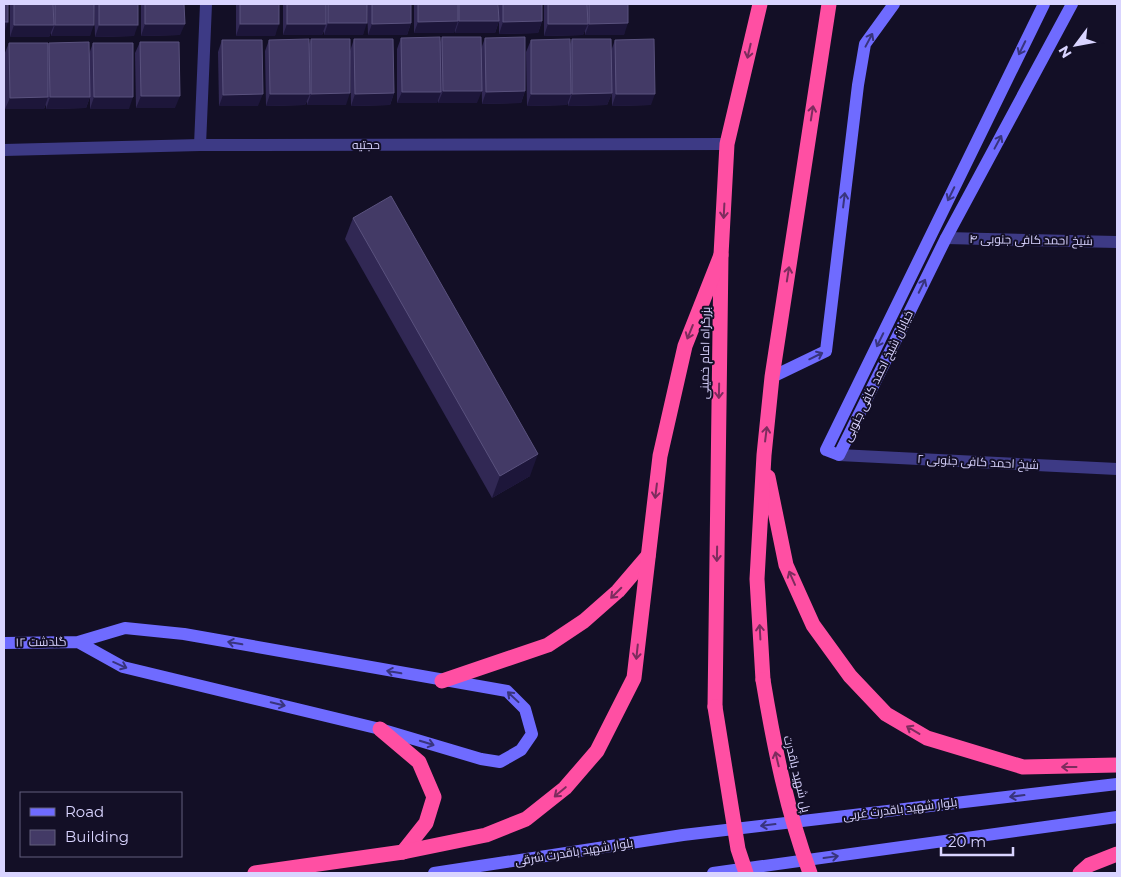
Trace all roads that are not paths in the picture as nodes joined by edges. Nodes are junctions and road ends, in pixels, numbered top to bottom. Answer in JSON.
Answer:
{"nodes":[{"id":1,"x":206,"y":4,"type":"edge"},
{"id":2,"x":760,"y":4,"type":"edge"},
{"id":3,"x":829,"y":4,"type":"edge"},
{"id":4,"x":894,"y":4,"type":"edge"},
{"id":5,"x":1044,"y":4,"type":"edge"},
{"id":6,"x":1072,"y":4,"type":"edge"},
{"id":7,"x":727,"y":144,"type":"junction"},
{"id":8,"x":200,"y":145,"type":"junction"},
{"id":9,"x":4,"y":150,"type":"edge"},
{"id":10,"x":946,"y":238,"type":"junction"},
{"id":11,"x":1117,"y":242,"type":"edge"},
{"id":12,"x":721,"y":255,"type":"junction"},
{"id":13,"x":772,"y":377,"type":"junction"},
{"id":14,"x":764,"y":455,"type":"junction"},
{"id":15,"x":839,"y":456,"type":"junction"},
{"id":16,"x":1117,"y":470,"type":"edge"},
{"id":17,"x":648,"y":556,"type":"junction"},
{"id":18,"x":78,"y":642,"type":"junction"},
{"id":19,"x":4,"y":643,"type":"edge"},
{"id":20,"x":442,"y":681,"type":"junction"},
{"id":21,"x":380,"y":728,"type":"junction"},
{"id":22,"x":1117,"y":765,"type":"edge"},
{"id":23,"x":1117,"y":784,"type":"edge"},
{"id":24,"x":1117,"y":817,"type":"edge"},
{"id":25,"x":683,"y":835,"type":"joint"},
{"id":26,"x":403,"y":852,"type":"junction"},
{"id":27,"x":1117,"y":854,"type":"edge"},
{"id":28,"x":255,"y":873,"type":"edge"},
{"id":29,"x":434,"y":873,"type":"edge"},
{"id":30,"x":713,"y":873,"type":"edge"},
{"id":31,"x":746,"y":873,"type":"edge"},
{"id":32,"x":810,"y":873,"type":"edge"},
{"id":33,"x":1080,"y":873,"type":"edge"}],
"edges":[{"from":1,"to":8,"type":"street"},
{"from":2,"to":7,"type":"highway","name":"بزرگراه امام خمینی","one_way":true},
{"from":13,"to":3,"type":"highway","one_way":true},
{"from":13,"to":4,"type":"street","one_way":true},
{"from":5,"to":15,"type":"street","name":"خیابان شیخ احمد کافی جنوبی","one_way":true},
{"from":10,"to":6,"type":"street","name":"خیابان شیخ احمد کافی جنوبی","one_way":true},
{"from":7,"to":8,"type":"street","name":"حجتیه"},
{"from":7,"to":12,"type":"highway","name":"بزرگراه امام خمینی","one_way":true},
{"from":8,"to":9,"type":"street","name":"حجتیه"},
{"from":10,"to":11,"type":"street","name":"شیخ احمد کافی جنوبی ۴"},
{"from":15,"to":10,"type":"street","name":"خیابان شیخ احمد کافی جنوبی","one_way":true},
{"from":12,"to":17,"type":"highway","one_way":true},
{"from":12,"to":31,"type":"highway","name":"بزرگراه امام خمینی","one_way":true,"bridge":true},
{"from":14,"to":13,"type":"highway","one_way":true},
{"from":22,"to":14,"type":"highway","one_way":true},
{"from":32,"to":14,"type":"highway","name":"پل شهید باقدرت","one_way":true,"bridge":true},
{"from":15,"to":16,"type":"street","name":"شیخ احمد کافی جنوبی ۲"},
{"from":17,"to":20,"type":"highway","one_way":true},
{"from":17,"to":26,"type":"highway","one_way":true},
{"from":18,"to":19,"type":"street","name":"گلدشت ۱۲"},
{"from":20,"to":18,"type":"street","one_way":true},
{"from":18,"to":21,"type":"street","one_way":true},
{"from":21,"to":20,"type":"street","one_way":true},
{"from":21,"to":26,"type":"highway"},
{"from":23,"to":25,"type":"street","name":"بلوار شهید باقدرت غربی","one_way":true},
{"from":30,"to":24,"type":"street","one_way":true},
{"from":25,"to":29,"type":"street","name":"بلوار شهید باقدرت شرقی"},
{"from":26,"to":28,"type":"highway"},
{"from":27,"to":33,"type":"highway"}]}
